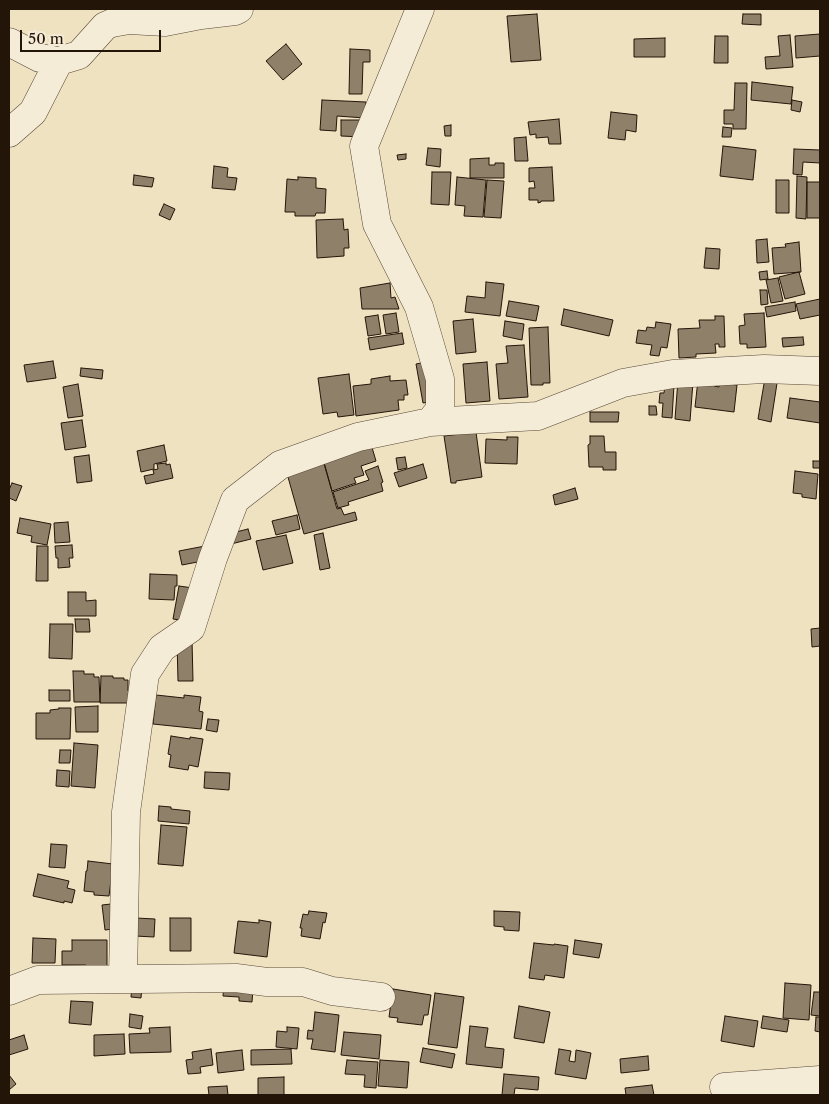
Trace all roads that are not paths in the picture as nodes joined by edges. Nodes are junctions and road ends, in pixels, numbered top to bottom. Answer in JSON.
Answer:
{"nodes":[{"id":1,"x":239,"y":9,"type":"edge"},
{"id":2,"x":420,"y":9,"type":"edge"},
{"id":3,"x":9,"y":42,"type":"edge"},
{"id":4,"x":59,"y":61,"type":"junction"},
{"id":5,"x":9,"y":132,"type":"edge"},
{"id":6,"x":820,"y":371,"type":"edge"},
{"id":7,"x":430,"y":422,"type":"junction"},
{"id":8,"x":123,"y":979,"type":"junction"},
{"id":9,"x":9,"y":991,"type":"edge"},
{"id":10,"x":381,"y":997,"type":"dead end"},
{"id":11,"x":820,"y":1080,"type":"edge"},
{"id":12,"x":724,"y":1087,"type":"dead end"}],
"edges":[{"from":1,"to":4,"type":"street"},
{"from":2,"to":7,"type":"street"},
{"from":3,"to":4,"type":"street"},
{"from":4,"to":5,"type":"street"},
{"from":6,"to":7,"type":"street"},
{"from":7,"to":8,"type":"street"},
{"from":8,"to":9,"type":"street"},
{"from":8,"to":10,"type":"street"},
{"from":11,"to":12,"type":"street"}]}
